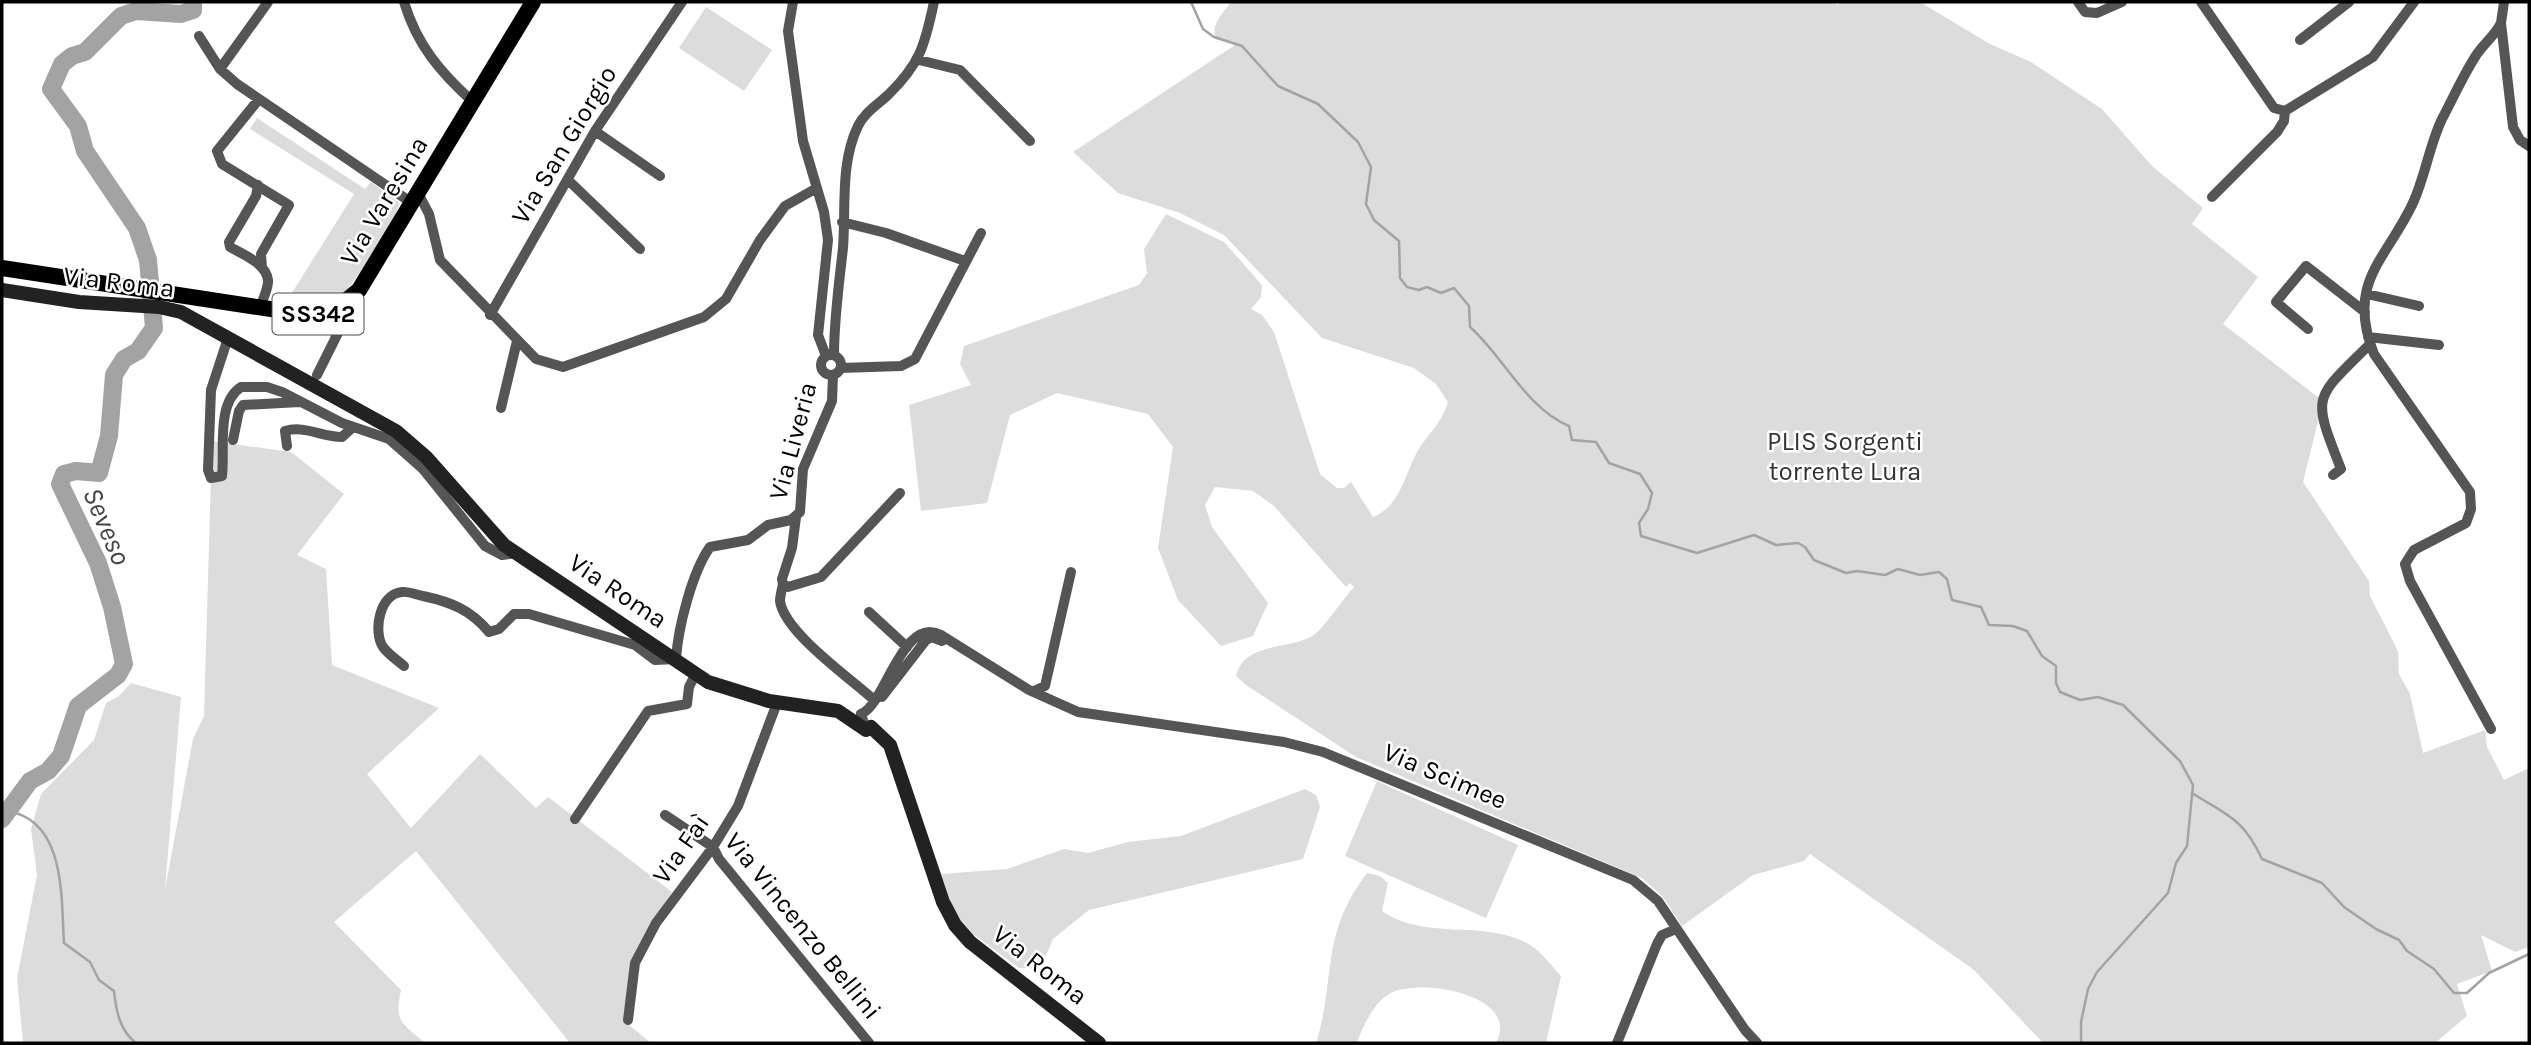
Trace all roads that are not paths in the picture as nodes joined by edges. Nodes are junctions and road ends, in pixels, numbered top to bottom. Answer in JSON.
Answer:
{"nodes":[{"id":1,"x":268,"y":2,"type":"edge"},
{"id":2,"x":404,"y":2,"type":"edge"},
{"id":3,"x":533,"y":2,"type":"edge"},
{"id":4,"x":682,"y":2,"type":"edge"},
{"id":5,"x":793,"y":2,"type":"edge"},
{"id":6,"x":934,"y":2,"type":"edge"},
{"id":7,"x":2078,"y":2,"type":"edge"},
{"id":8,"x":2122,"y":2,"type":"edge"},
{"id":9,"x":2201,"y":2,"type":"edge"},
{"id":10,"x":2348,"y":2,"type":"edge"},
{"id":11,"x":2414,"y":2,"type":"edge"},
{"id":12,"x":2490,"y":2,"type":"edge"},
{"id":13,"x":2502,"y":12,"type":"edge"},
{"id":14,"x":199,"y":36,"type":"dead end"},
{"id":15,"x":2300,"y":40,"type":"dead end"},
{"id":16,"x":2476,"y":55,"type":"junction"},
{"id":17,"x":919,"y":60,"type":"junction"},
{"id":18,"x":2505,"y":65,"type":"junction"},
{"id":19,"x":220,"y":69,"type":"junction"},
{"id":20,"x":259,"y":99,"type":"junction"},
{"id":21,"x":473,"y":102,"type":"junction"},
{"id":22,"x":2285,"y":111,"type":"junction"},
{"id":23,"x":595,"y":131,"type":"junction"},
{"id":24,"x":1030,"y":141,"type":"dead end"},
{"id":25,"x":2529,"y":146,"type":"edge"},
{"id":26,"x":660,"y":176,"type":"dead end"},
{"id":27,"x":568,"y":180,"type":"junction"},
{"id":28,"x":258,"y":185,"type":"junction"},
{"id":29,"x":815,"y":189,"type":"junction"},
{"id":30,"x":2212,"y":197,"type":"dead end"},
{"id":31,"x":415,"y":198,"type":"junction"},
{"id":32,"x":842,"y":222,"type":"junction"},
{"id":33,"x":981,"y":233,"type":"dead end"},
{"id":34,"x":640,"y":249,"type":"dead end"},
{"id":35,"x":965,"y":261,"type":"junction"},
{"id":36,"x":2,"y":268,"type":"edge"},
{"id":37,"x":262,"y":268,"type":"junction"},
{"id":38,"x":2,"y":290,"type":"edge"},
{"id":39,"x":2367,"y":294,"type":"junction"},
{"id":40,"x":151,"y":298,"type":"junction"},
{"id":41,"x":2419,"y":306,"type":"dead end"},
{"id":42,"x":261,"y":307,"type":"junction"},
{"id":43,"x":338,"y":308,"type":"junction"},
{"id":44,"x":2365,"y":312,"type":"junction"},
{"id":45,"x":490,"y":315,"type":"junction"},
{"id":46,"x":2308,"y":329,"type":"dead end"},
{"id":47,"x":228,"y":338,"type":"junction"},
{"id":48,"x":2369,"y":340,"type":"junction"},
{"id":49,"x":517,"y":341,"type":"junction"},
{"id":50,"x":2439,"y":345,"type":"dead end"},
{"id":51,"x":830,"y":355,"type":"junction"},
{"id":52,"x":837,"y":371,"type":"junction"},
{"id":53,"x":317,"y":375,"type":"dead end"},
{"id":54,"x":300,"y":402,"type":"junction"},
{"id":55,"x":501,"y":408,"type":"dead end"},
{"id":56,"x":353,"y":427,"type":"junction"},
{"id":57,"x":233,"y":440,"type":"dead end"},
{"id":58,"x":287,"y":446,"type":"dead end"},
{"id":59,"x":2333,"y":475,"type":"dead end"},
{"id":60,"x":900,"y":493,"type":"dead end"},
{"id":61,"x":796,"y":517,"type":"junction"},
{"id":62,"x":517,"y":553,"type":"junction"},
{"id":63,"x":1071,"y":572,"type":"dead end"},
{"id":64,"x":782,"y":584,"type":"junction"},
{"id":65,"x":869,"y":612,"type":"dead end"},
{"id":66,"x":927,"y":636,"type":"junction"},
{"id":67,"x":907,"y":647,"type":"junction"},
{"id":68,"x":676,"y":659,"type":"junction"},
{"id":69,"x":404,"y":666,"type":"dead end"},
{"id":70,"x":696,"y":673,"type":"junction"},
{"id":71,"x":1034,"y":691,"type":"junction"},
{"id":72,"x":873,"y":699,"type":"junction"},
{"id":73,"x":778,"y":703,"type":"junction"},
{"id":74,"x":2491,"y":729,"type":"dead end"},
{"id":75,"x":866,"y":730,"type":"junction"},
{"id":76,"x":665,"y":815,"type":"dead end"},
{"id":77,"x":575,"y":819,"type":"dead end"},
{"id":78,"x":713,"y":846,"type":"junction"},
{"id":79,"x":1676,"y":929,"type":"junction"},
{"id":80,"x":628,"y":1020,"type":"dead end"},
{"id":81,"x":869,"y":1043,"type":"edge"},
{"id":82,"x":1099,"y":1043,"type":"edge"},
{"id":83,"x":1617,"y":1043,"type":"edge"},
{"id":84,"x":1757,"y":1043,"type":"edge"}],
"edges":[{"from":1,"to":19,"type":"street"},
{"from":2,"to":21,"type":"street"},
{"from":3,"to":21,"type":"main road","name":"Via Varesina","number":"SS342"},
{"from":4,"to":23,"type":"street","name":"Via San Giorgio"},
{"from":5,"to":29,"type":"street","name":"Via Liveria"},
{"from":6,"to":17,"type":"street"},
{"from":7,"to":8,"type":"street"},
{"from":9,"to":22,"type":"street"},
{"from":10,"to":15,"type":"street"},
{"from":11,"to":22,"type":"street"},
{"from":12,"to":13,"type":"street"},
{"from":13,"to":16,"type":"street"},
{"from":13,"to":18,"type":"street"},
{"from":14,"to":19,"type":"street"},
{"from":16,"to":18,"type":"street"},
{"from":16,"to":39,"type":"street"},
{"from":17,"to":24,"type":"street"},
{"from":17,"to":32,"type":"street"},
{"from":18,"to":25,"type":"street"},
{"from":19,"to":20,"type":"street"},
{"from":20,"to":28,"type":"street"},
{"from":20,"to":31,"type":"street"},
{"from":21,"to":31,"type":"main road","name":"Via Varesina","number":"SS342"},
{"from":22,"to":30,"type":"street"},
{"from":23,"to":26,"type":"street"},
{"from":23,"to":27,"type":"street","name":"Via San Giorgio"},
{"from":27,"to":34,"type":"street"},
{"from":27,"to":45,"type":"street","name":"Via San Giorgio"},
{"from":28,"to":37,"type":"street"},
{"from":28,"to":37,"type":"street"},
{"from":29,"to":49,"type":"street"},
{"from":29,"to":51,"type":"street","name":"Via Liveria"},
{"from":31,"to":43,"type":"main road","name":"Via Varesina","number":"SS342"},
{"from":31,"to":45,"type":"street"},
{"from":32,"to":35,"type":"street"},
{"from":32,"to":51,"type":"street"},
{"from":33,"to":35,"type":"street"},
{"from":35,"to":52,"type":"street"},
{"from":36,"to":40,"type":"main road","number":"SS342"},
{"from":37,"to":42,"type":"street"},
{"from":38,"to":40,"type":"street","name":"Via Roma"},
{"from":39,"to":41,"type":"street"},
{"from":39,"to":44,"type":"street"},
{"from":40,"to":42,"type":"main road","number":"SS342"},
{"from":40,"to":47,"type":"street","name":"Via Roma"},
{"from":42,"to":43,"type":"main road","number":"SS342"},
{"from":43,"to":53,"type":"street"},
{"from":44,"to":46,"type":"street"},
{"from":44,"to":48,"type":"street"},
{"from":45,"to":49,"type":"street"},
{"from":47,"to":54,"type":"street"},
{"from":47,"to":62,"type":"street","name":"Via Roma"},
{"from":48,"to":50,"type":"street"},
{"from":48,"to":59,"type":"street"},
{"from":48,"to":74,"type":"street"},
{"from":49,"to":55,"type":"street"},
{"from":51,"to":52,"type":"street"},
{"from":51,"to":52,"type":"street"},
{"from":52,"to":61,"type":"street","name":"Via Liveria"},
{"from":54,"to":56,"type":"street"},
{"from":54,"to":57,"type":"street"},
{"from":56,"to":58,"type":"street"},
{"from":56,"to":62,"type":"street"},
{"from":60,"to":64,"type":"street"},
{"from":61,"to":64,"type":"street"},
{"from":61,"to":68,"type":"street","name":"Via Liveria"},
{"from":62,"to":68,"type":"street","name":"Via Roma"},
{"from":63,"to":71,"type":"street"},
{"from":64,"to":72,"type":"street"},
{"from":65,"to":67,"type":"street"},
{"from":66,"to":67,"type":"street"},
{"from":66,"to":71,"type":"street","name":"Via Scimee"},
{"from":66,"to":75,"type":"street"},
{"from":67,"to":72,"type":"street"},
{"from":68,"to":69,"type":"street"},
{"from":68,"to":70,"type":"street","name":"Via Roma"},
{"from":70,"to":73,"type":"street","name":"Via Roma"},
{"from":70,"to":77,"type":"street"},
{"from":71,"to":79,"type":"street","name":"Via Scimee"},
{"from":72,"to":75,"type":"street"},
{"from":73,"to":75,"type":"street","name":"Via Roma"},
{"from":73,"to":78,"type":"street","name":"Via Faì"},
{"from":75,"to":82,"type":"street","name":"Via Roma"},
{"from":76,"to":78,"type":"street","name":"Via Vincenzo Bellini"},
{"from":78,"to":80,"type":"street","name":"Via Faì"},
{"from":78,"to":81,"type":"street","name":"Via Vincenzo Bellini"},
{"from":79,"to":83,"type":"street"},
{"from":79,"to":84,"type":"street","name":"Via Scimee"}]}
